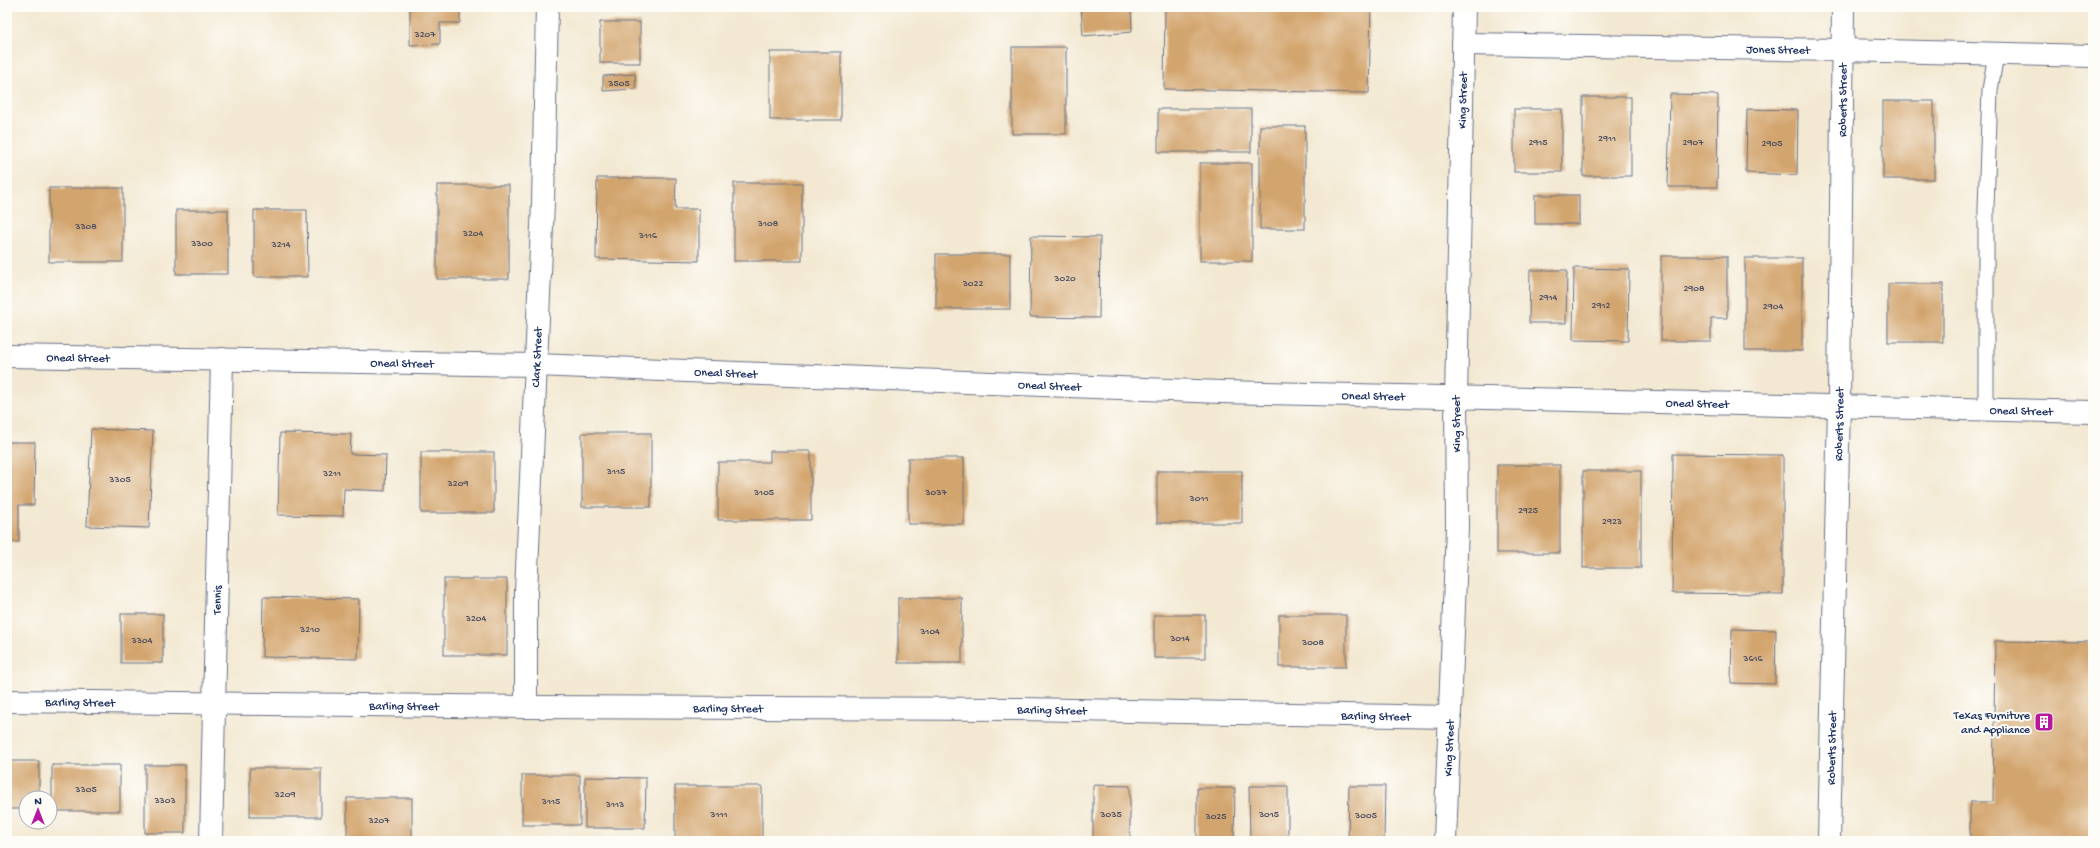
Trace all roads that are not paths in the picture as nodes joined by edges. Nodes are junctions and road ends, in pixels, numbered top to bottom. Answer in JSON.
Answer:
{"nodes":[{"id":1,"x":547,"y":7,"type":"edge"},
{"id":2,"x":1464,"y":7,"type":"edge"},
{"id":3,"x":1843,"y":7,"type":"edge"},
{"id":4,"x":1463,"y":44,"type":"junction"},
{"id":5,"x":1842,"y":50,"type":"junction"},
{"id":6,"x":1996,"y":54,"type":"junction"},
{"id":7,"x":2093,"y":56,"type":"edge"},
{"id":8,"x":7,"y":356,"type":"edge"},
{"id":9,"x":222,"y":359,"type":"junction"},
{"id":10,"x":536,"y":365,"type":"junction"},
{"id":11,"x":1456,"y":398,"type":"junction"},
{"id":12,"x":1839,"y":406,"type":"junction"},
{"id":13,"x":1986,"y":409,"type":"junction"},
{"id":14,"x":2093,"y":412,"type":"edge"},
{"id":15,"x":7,"y":701,"type":"edge"},
{"id":16,"x":214,"y":704,"type":"junction"},
{"id":17,"x":526,"y":707,"type":"junction"},
{"id":18,"x":1450,"y":717,"type":"junction"},
{"id":19,"x":211,"y":841,"type":"edge"},
{"id":20,"x":1445,"y":841,"type":"edge"},
{"id":21,"x":1829,"y":841,"type":"edge"}],
"edges":[{"from":1,"to":10,"type":"street","name":"Clark Street"},
{"from":2,"to":4,"type":"street","name":"King Street"},
{"from":3,"to":5,"type":"street","name":"Roberts Street"},
{"from":4,"to":5,"type":"street","name":"Jones Street"},
{"from":4,"to":11,"type":"street","name":"King Street"},
{"from":5,"to":6,"type":"street","name":"Jones Street"},
{"from":5,"to":12,"type":"street","name":"Roberts Street"},
{"from":6,"to":7,"type":"street","name":"Jones Street"},
{"from":6,"to":13,"type":"lane"},
{"from":8,"to":9,"type":"street","name":"Oneal Street"},
{"from":9,"to":10,"type":"street","name":"Oneal Street"},
{"from":9,"to":16,"type":"street","name":"Tennis"},
{"from":10,"to":11,"type":"street","name":"Oneal Street"},
{"from":10,"to":17,"type":"street","name":"Clark Street"},
{"from":11,"to":12,"type":"street","name":"Oneal Street"},
{"from":11,"to":18,"type":"street","name":"King Street"},
{"from":12,"to":13,"type":"street","name":"Oneal Street"},
{"from":12,"to":21,"type":"street","name":"Roberts Street"},
{"from":13,"to":14,"type":"street","name":"Oneal Street"},
{"from":15,"to":16,"type":"street","name":"Barling Street"},
{"from":16,"to":17,"type":"street","name":"Barling Street"},
{"from":16,"to":19,"type":"street","name":"Tennis"},
{"from":17,"to":18,"type":"street","name":"Barling Street"},
{"from":18,"to":20,"type":"street","name":"King Street"}]}
